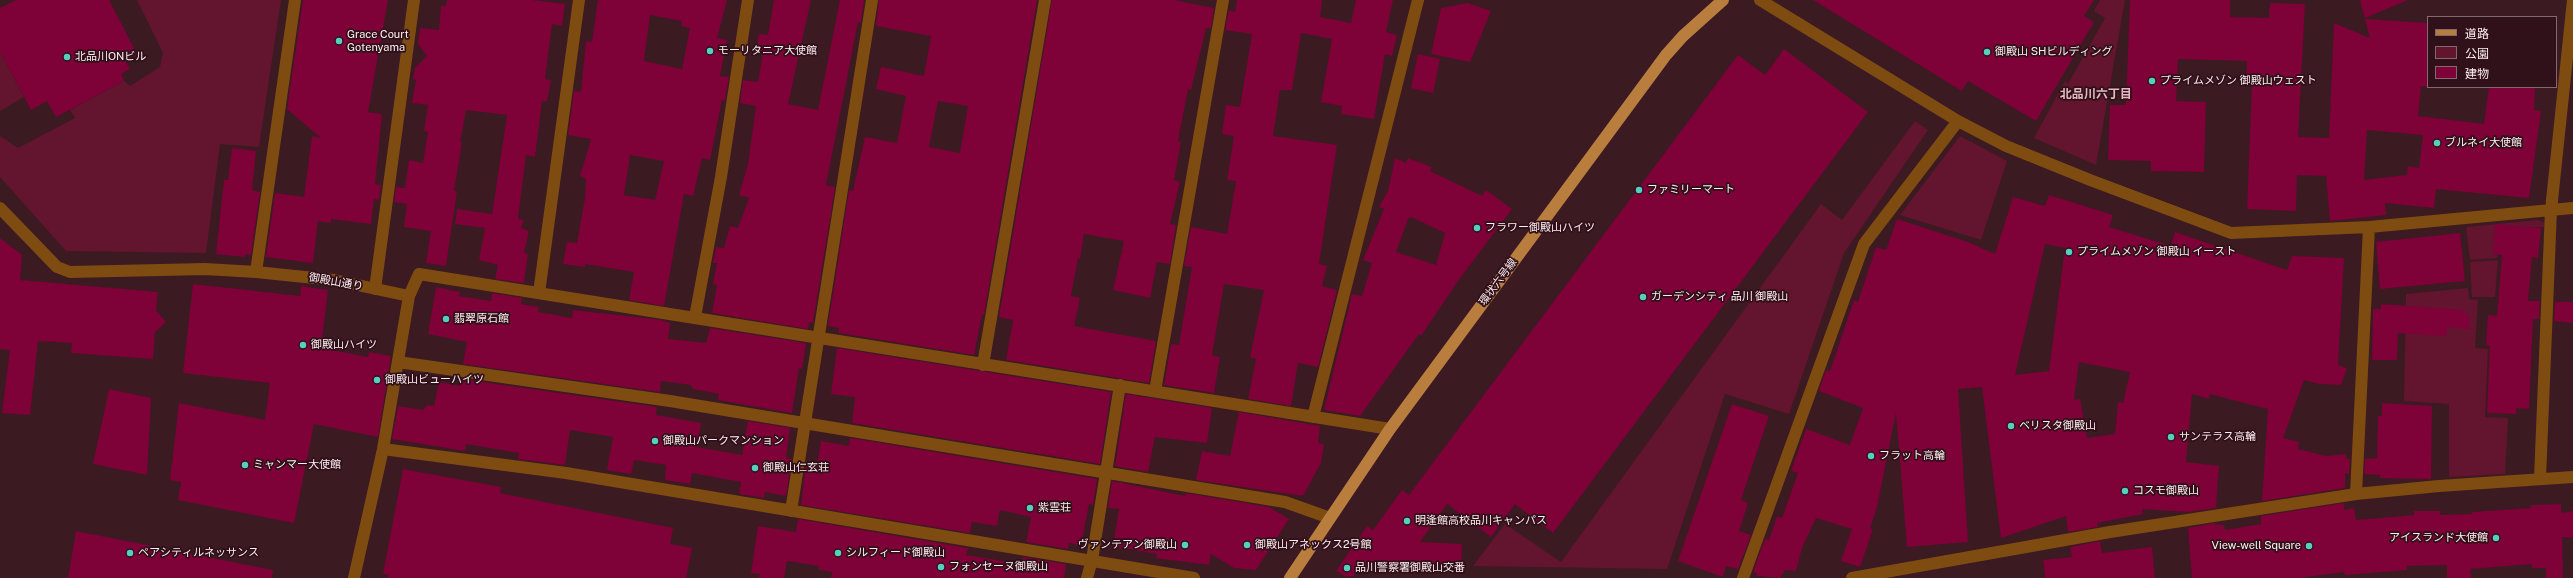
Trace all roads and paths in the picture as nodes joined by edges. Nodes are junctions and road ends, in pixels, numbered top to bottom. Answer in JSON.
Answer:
{"nodes":[{"id":1,"x":295,"y":0,"type":"edge"},
{"id":2,"x":414,"y":0,"type":"edge"},
{"id":3,"x":580,"y":0,"type":"edge"},
{"id":4,"x":748,"y":0,"type":"edge"},
{"id":5,"x":872,"y":0,"type":"edge"},
{"id":6,"x":1046,"y":0,"type":"edge"},
{"id":7,"x":1223,"y":0,"type":"edge"},
{"id":8,"x":1418,"y":0,"type":"edge"},
{"id":9,"x":1760,"y":0,"type":"edge"},
{"id":10,"x":2573,"y":0,"type":"edge"},
{"id":11,"x":1720,"y":1,"type":"edge"},
{"id":12,"x":1958,"y":121,"type":"junction"},
{"id":13,"x":0,"y":208,"type":"edge"},
{"id":14,"x":2573,"y":208,"type":"edge"},
{"id":15,"x":2551,"y":210,"type":"junction"},
{"id":16,"x":2369,"y":227,"type":"junction"},
{"id":17,"x":256,"y":272,"type":"junction"},
{"id":18,"x":375,"y":289,"type":"junction"},
{"id":19,"x":539,"y":293,"type":"junction"},
{"id":20,"x":409,"y":296,"type":"junction"},
{"id":21,"x":695,"y":317,"type":"junction"},
{"id":22,"x":818,"y":338,"type":"junction"},
{"id":23,"x":398,"y":362,"type":"junction"},
{"id":24,"x":983,"y":365,"type":"junction"},
{"id":25,"x":1120,"y":385,"type":"junction"},
{"id":26,"x":1155,"y":391,"type":"junction"},
{"id":27,"x":1313,"y":417,"type":"junction"},
{"id":28,"x":804,"y":424,"type":"junction"},
{"id":29,"x":1390,"y":429,"type":"junction"},
{"id":30,"x":383,"y":449,"type":"junction"},
{"id":31,"x":1107,"y":472,"type":"junction"},
{"id":32,"x":2573,"y":477,"type":"edge"},
{"id":33,"x":2540,"y":478,"type":"junction"},
{"id":34,"x":2356,"y":494,"type":"junction"},
{"id":35,"x":791,"y":511,"type":"junction"},
{"id":36,"x":1330,"y":518,"type":"junction"},
{"id":37,"x":1092,"y":560,"type":"junction"},
{"id":38,"x":1868,"y":577,"type":"edge"},
{"id":39,"x":354,"y":578,"type":"edge"},
{"id":40,"x":1087,"y":578,"type":"edge"},
{"id":41,"x":1194,"y":578,"type":"edge"},
{"id":42,"x":1290,"y":578,"type":"edge"},
{"id":43,"x":1743,"y":578,"type":"edge"},
{"id":44,"x":1852,"y":578,"type":"edge"}],
"edges":[{"from":1,"to":17,"type":"street"},
{"from":2,"to":18,"type":"street"},
{"from":3,"to":19,"type":"street"},
{"from":4,"to":21,"type":"street"},
{"from":5,"to":22,"type":"street"},
{"from":6,"to":24,"type":"street"},
{"from":7,"to":26,"type":"street"},
{"from":8,"to":27,"type":"street"},
{"from":9,"to":12,"type":"street"},
{"from":10,"to":15,"type":"street"},
{"from":11,"to":29,"type":"main road","name":"環状六号線"},
{"from":12,"to":16,"type":"street"},
{"from":12,"to":43,"type":"street"},
{"from":13,"to":17,"type":"street","name":"御殿山通り"},
{"from":14,"to":15,"type":"street"},
{"from":15,"to":16,"type":"street"},
{"from":15,"to":33,"type":"street"},
{"from":16,"to":34,"type":"street"},
{"from":17,"to":18,"type":"street","name":"御殿山通り"},
{"from":18,"to":20,"type":"street","name":"御殿山通り"},
{"from":19,"to":20,"type":"street"},
{"from":19,"to":21,"type":"street"},
{"from":20,"to":23,"type":"street"},
{"from":21,"to":22,"type":"street"},
{"from":22,"to":24,"type":"street"},
{"from":22,"to":28,"type":"street"},
{"from":23,"to":28,"type":"street"},
{"from":23,"to":30,"type":"street"},
{"from":24,"to":25,"type":"street"},
{"from":25,"to":26,"type":"street"},
{"from":25,"to":31,"type":"street"},
{"from":26,"to":27,"type":"street"},
{"from":27,"to":29,"type":"street"},
{"from":28,"to":31,"type":"street"},
{"from":28,"to":35,"type":"street"},
{"from":29,"to":36,"type":"main road","name":"環状六号線"},
{"from":30,"to":35,"type":"street"},
{"from":30,"to":39,"type":"street"},
{"from":31,"to":36,"type":"street"},
{"from":31,"to":37,"type":"street"},
{"from":32,"to":33,"type":"street"},
{"from":33,"to":34,"type":"street"},
{"from":34,"to":38,"type":"street"},
{"from":35,"to":37,"type":"street"},
{"from":36,"to":42,"type":"main road","name":"環状六号線"},
{"from":37,"to":40,"type":"street"},
{"from":37,"to":41,"type":"street"},
{"from":38,"to":44,"type":"street"}]}
